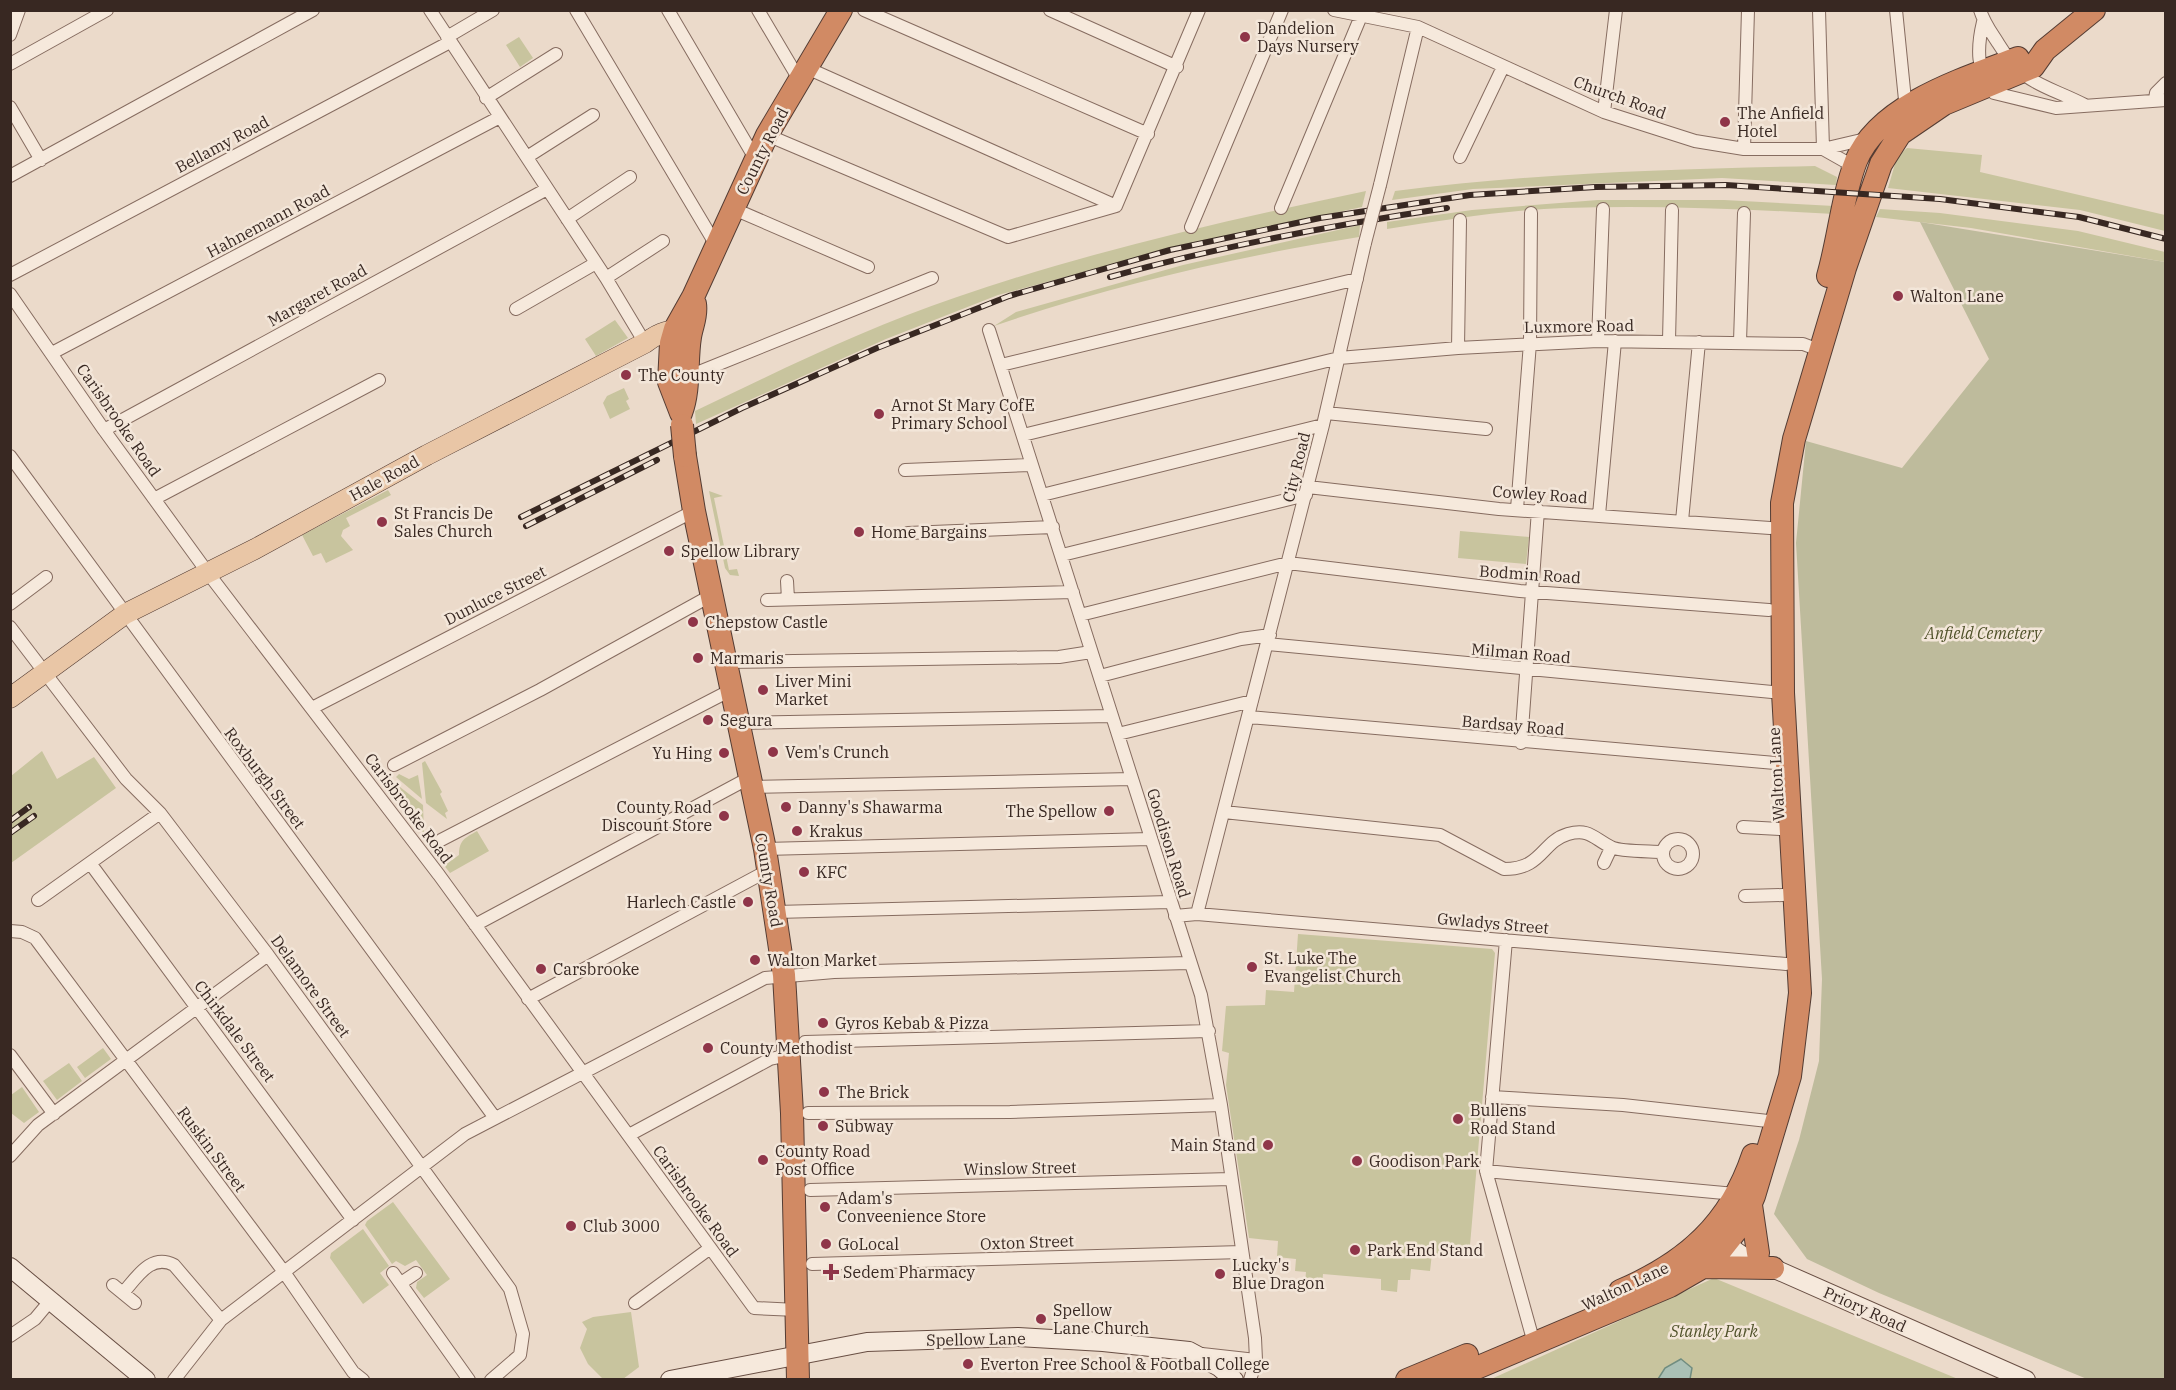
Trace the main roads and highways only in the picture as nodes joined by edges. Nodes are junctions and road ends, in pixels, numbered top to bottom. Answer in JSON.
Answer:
{"nodes":[{"id":1,"x":841,"y":10,"type":"edge"},
{"id":2,"x":2094,"y":10,"type":"edge"},
{"id":3,"x":1985,"y":79,"type":"junction"},
{"id":4,"x":679,"y":336,"type":"junction"},
{"id":5,"x":1813,"y":348,"type":"junction"},
{"id":6,"x":681,"y":419,"type":"junction"},
{"id":7,"x":10,"y":698,"type":"edge"},
{"id":8,"x":1771,"y":1120,"type":"junction"},
{"id":9,"x":1743,"y":1199,"type":"junction"},
{"id":10,"x":1724,"y":1231,"type":"junction"},
{"id":11,"x":1703,"y":1267,"type":"junction"},
{"id":12,"x":1532,"y":1337,"type":"junction"},
{"id":13,"x":798,"y":1380,"type":"edge"},
{"id":14,"x":1407,"y":1380,"type":"edge"},
{"id":15,"x":1448,"y":1380,"type":"edge"}],
"edges":[{"from":1,"to":4,"type":"highway","name":"County Road"},
{"from":2,"to":3,"type":"highway","name":"Walton Lane"},
{"from":3,"to":5,"type":"highway","name":"Walton Lane"},
{"from":3,"to":5,"type":"highway","name":"Walton Lane"},
{"from":4,"to":6,"type":"highway","name":"County Road"},
{"from":4,"to":6,"type":"highway","name":"County Road"},
{"from":4,"to":7,"type":"main road","name":"Hale Road"},
{"from":5,"to":8,"type":"highway","name":"Walton Lane"},
{"from":5,"to":8,"type":"highway","name":"Walton Lane"},
{"from":6,"to":13,"type":"highway","name":"County Road","bridge":true},
{"from":8,"to":9,"type":"highway","name":"Walton Lane"},
{"from":9,"to":10,"type":"highway","name":"Walton Lane"},
{"from":9,"to":11,"type":"highway"},
{"from":10,"to":11,"type":"highway","name":"Walton Lane"},
{"from":10,"to":12,"type":"highway","name":"Walton Lane"},
{"from":11,"to":12,"type":"highway","name":"Walton Lane"},
{"from":12,"to":14,"type":"highway","name":"Walton Lane"},
{"from":12,"to":15,"type":"highway","name":"Walton Lane"}]}
